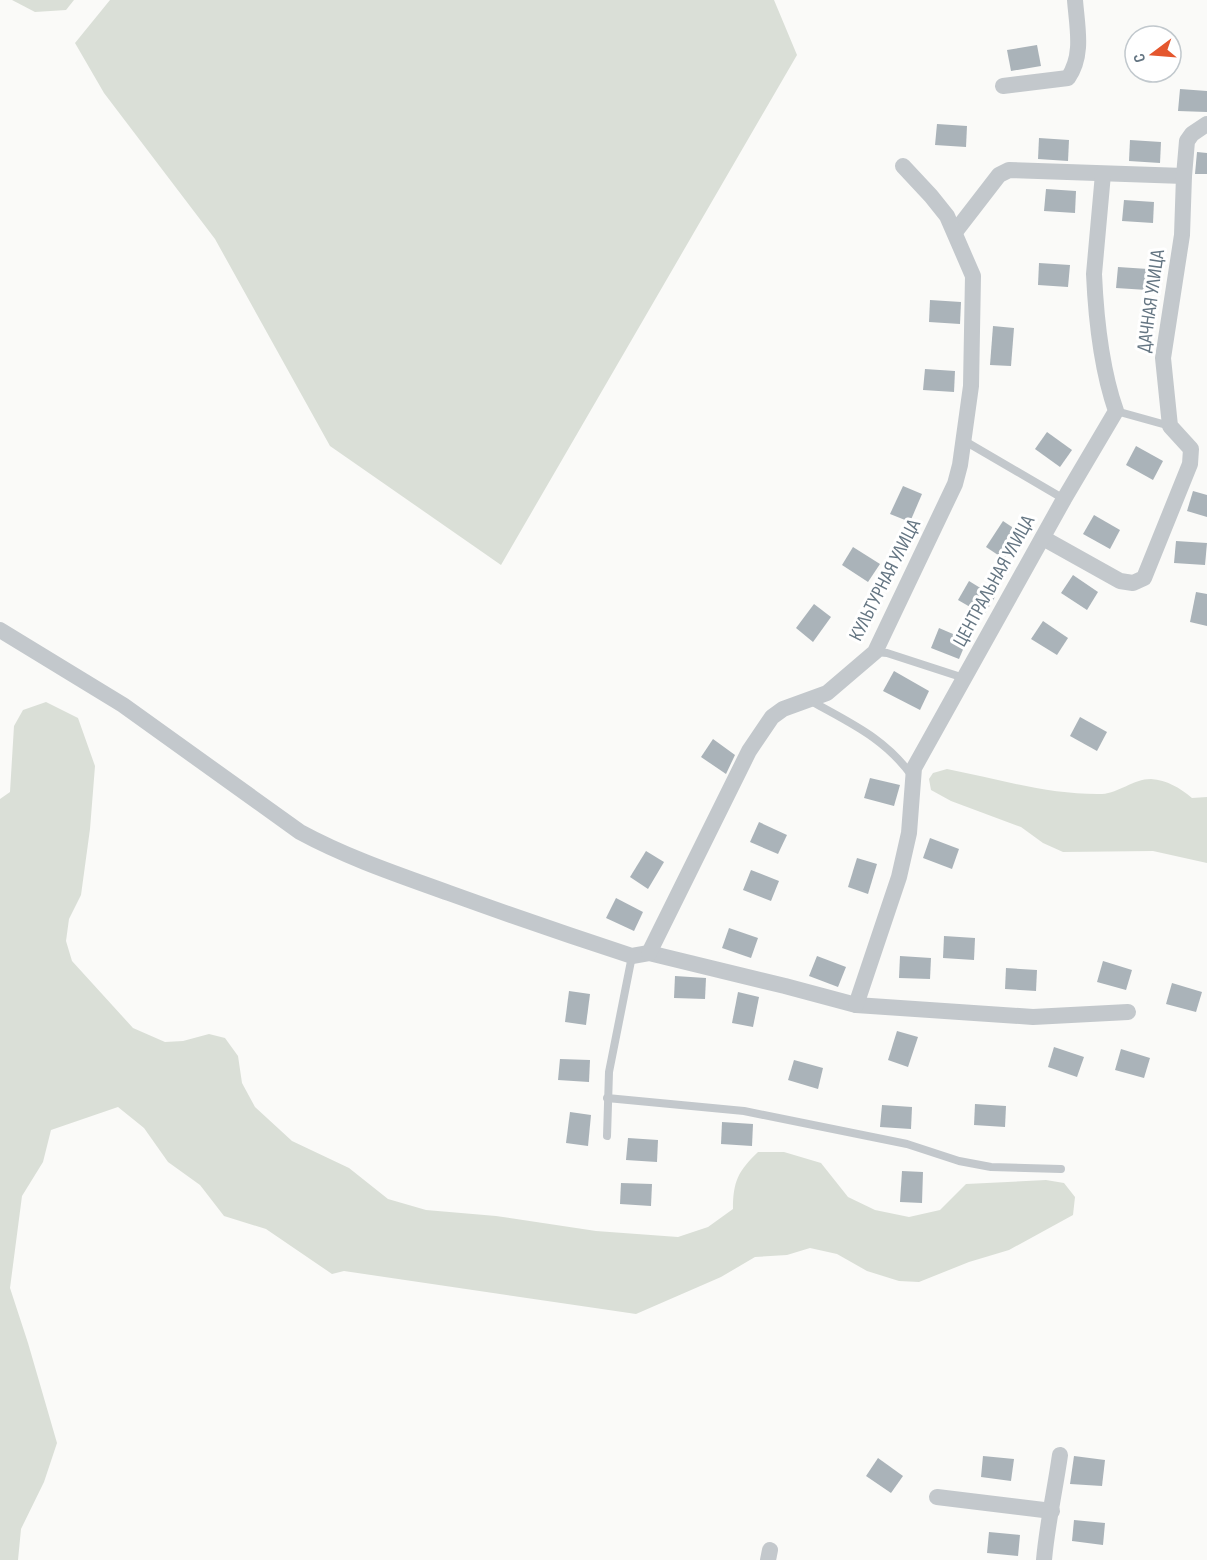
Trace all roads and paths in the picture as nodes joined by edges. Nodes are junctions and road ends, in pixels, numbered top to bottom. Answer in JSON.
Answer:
{"nodes":[{"id":1,"x":1075,"y":0,"type":"edge"},
{"id":2,"x":1003,"y":86,"type":"dead end"},
{"id":3,"x":1207,"y":124,"type":"edge"},
{"id":4,"x":903,"y":166,"type":"dead end"},
{"id":5,"x":1103,"y":174,"type":"junction"},
{"id":6,"x":1184,"y":176,"type":"junction"},
{"id":7,"x":955,"y":232,"type":"junction"},
{"id":8,"x":1116,"y":411,"type":"junction"},
{"id":9,"x":1170,"y":426,"type":"junction"},
{"id":10,"x":963,"y":440,"type":"junction"},
{"id":11,"x":1064,"y":499,"type":"junction"},
{"id":12,"x":1043,"y":538,"type":"junction"},
{"id":13,"x":0,"y":630,"type":"edge"},
{"id":14,"x":875,"y":652,"type":"junction"},
{"id":15,"x":964,"y":678,"type":"junction"},
{"id":16,"x":810,"y":700,"type":"junction"},
{"id":17,"x":912,"y":776,"type":"junction"},
{"id":18,"x":641,"y":954,"type":"junction"},
{"id":19,"x":856,"y":1005,"type":"junction"},
{"id":20,"x":1128,"y":1012,"type":"dead end"},
{"id":21,"x":607,"y":1098,"type":"junction"},
{"id":22,"x":607,"y":1136,"type":"dead end"},
{"id":23,"x":1061,"y":1169,"type":"dead end"},
{"id":24,"x":1060,"y":1455,"type":"dead end"},
{"id":25,"x":937,"y":1497,"type":"dead end"},
{"id":26,"x":1052,"y":1511,"type":"junction"},
{"id":27,"x":1044,"y":1560,"type":"edge"}],
"edges":[{"from":1,"to":2,"type":"street"},
{"from":3,"to":6,"type":"street","name":"ДАЧНАЯ УЛИЦА"},
{"from":4,"to":7,"type":"street","name":"КУЛЬТУРНАЯ УЛИЦА"},
{"from":5,"to":6,"type":"street"},
{"from":5,"to":7,"type":"street"},
{"from":5,"to":8,"type":"street"},
{"from":6,"to":9,"type":"street","name":"ДАЧНАЯ УЛИЦА"},
{"from":7,"to":10,"type":"street","name":"КУЛЬТУРНАЯ УЛИЦА"},
{"from":8,"to":9,"type":"lane"},
{"from":8,"to":11,"type":"street","name":"ЦЕНТРАЛЬНАЯ УЛИЦА"},
{"from":9,"to":12,"type":"street"},
{"from":10,"to":11,"type":"lane"},
{"from":10,"to":14,"type":"street","name":"КУЛЬТУРНАЯ УЛИЦА"},
{"from":11,"to":12,"type":"street","name":"ЦЕНТРАЛЬНАЯ УЛИЦА"},
{"from":12,"to":15,"type":"street","name":"ЦЕНТРАЛЬНАЯ УЛИЦА"},
{"from":13,"to":18,"type":"street"},
{"from":14,"to":15,"type":"lane"},
{"from":14,"to":16,"type":"street","name":"КУЛЬТУРНАЯ УЛИЦА"},
{"from":15,"to":17,"type":"street","name":"ЦЕНТРАЛЬНАЯ УЛИЦА"},
{"from":16,"to":17,"type":"lane"},
{"from":16,"to":18,"type":"street","name":"КУЛЬТУРНАЯ УЛИЦА"},
{"from":17,"to":19,"type":"street","name":"ЦЕНТРАЛЬНАЯ УЛИЦА"},
{"from":18,"to":19,"type":"street"},
{"from":18,"to":21,"type":"lane"},
{"from":19,"to":20,"type":"street"},
{"from":21,"to":22,"type":"lane"},
{"from":21,"to":23,"type":"lane"},
{"from":24,"to":26,"type":"street"},
{"from":25,"to":26,"type":"street"},
{"from":26,"to":27,"type":"street"}]}
